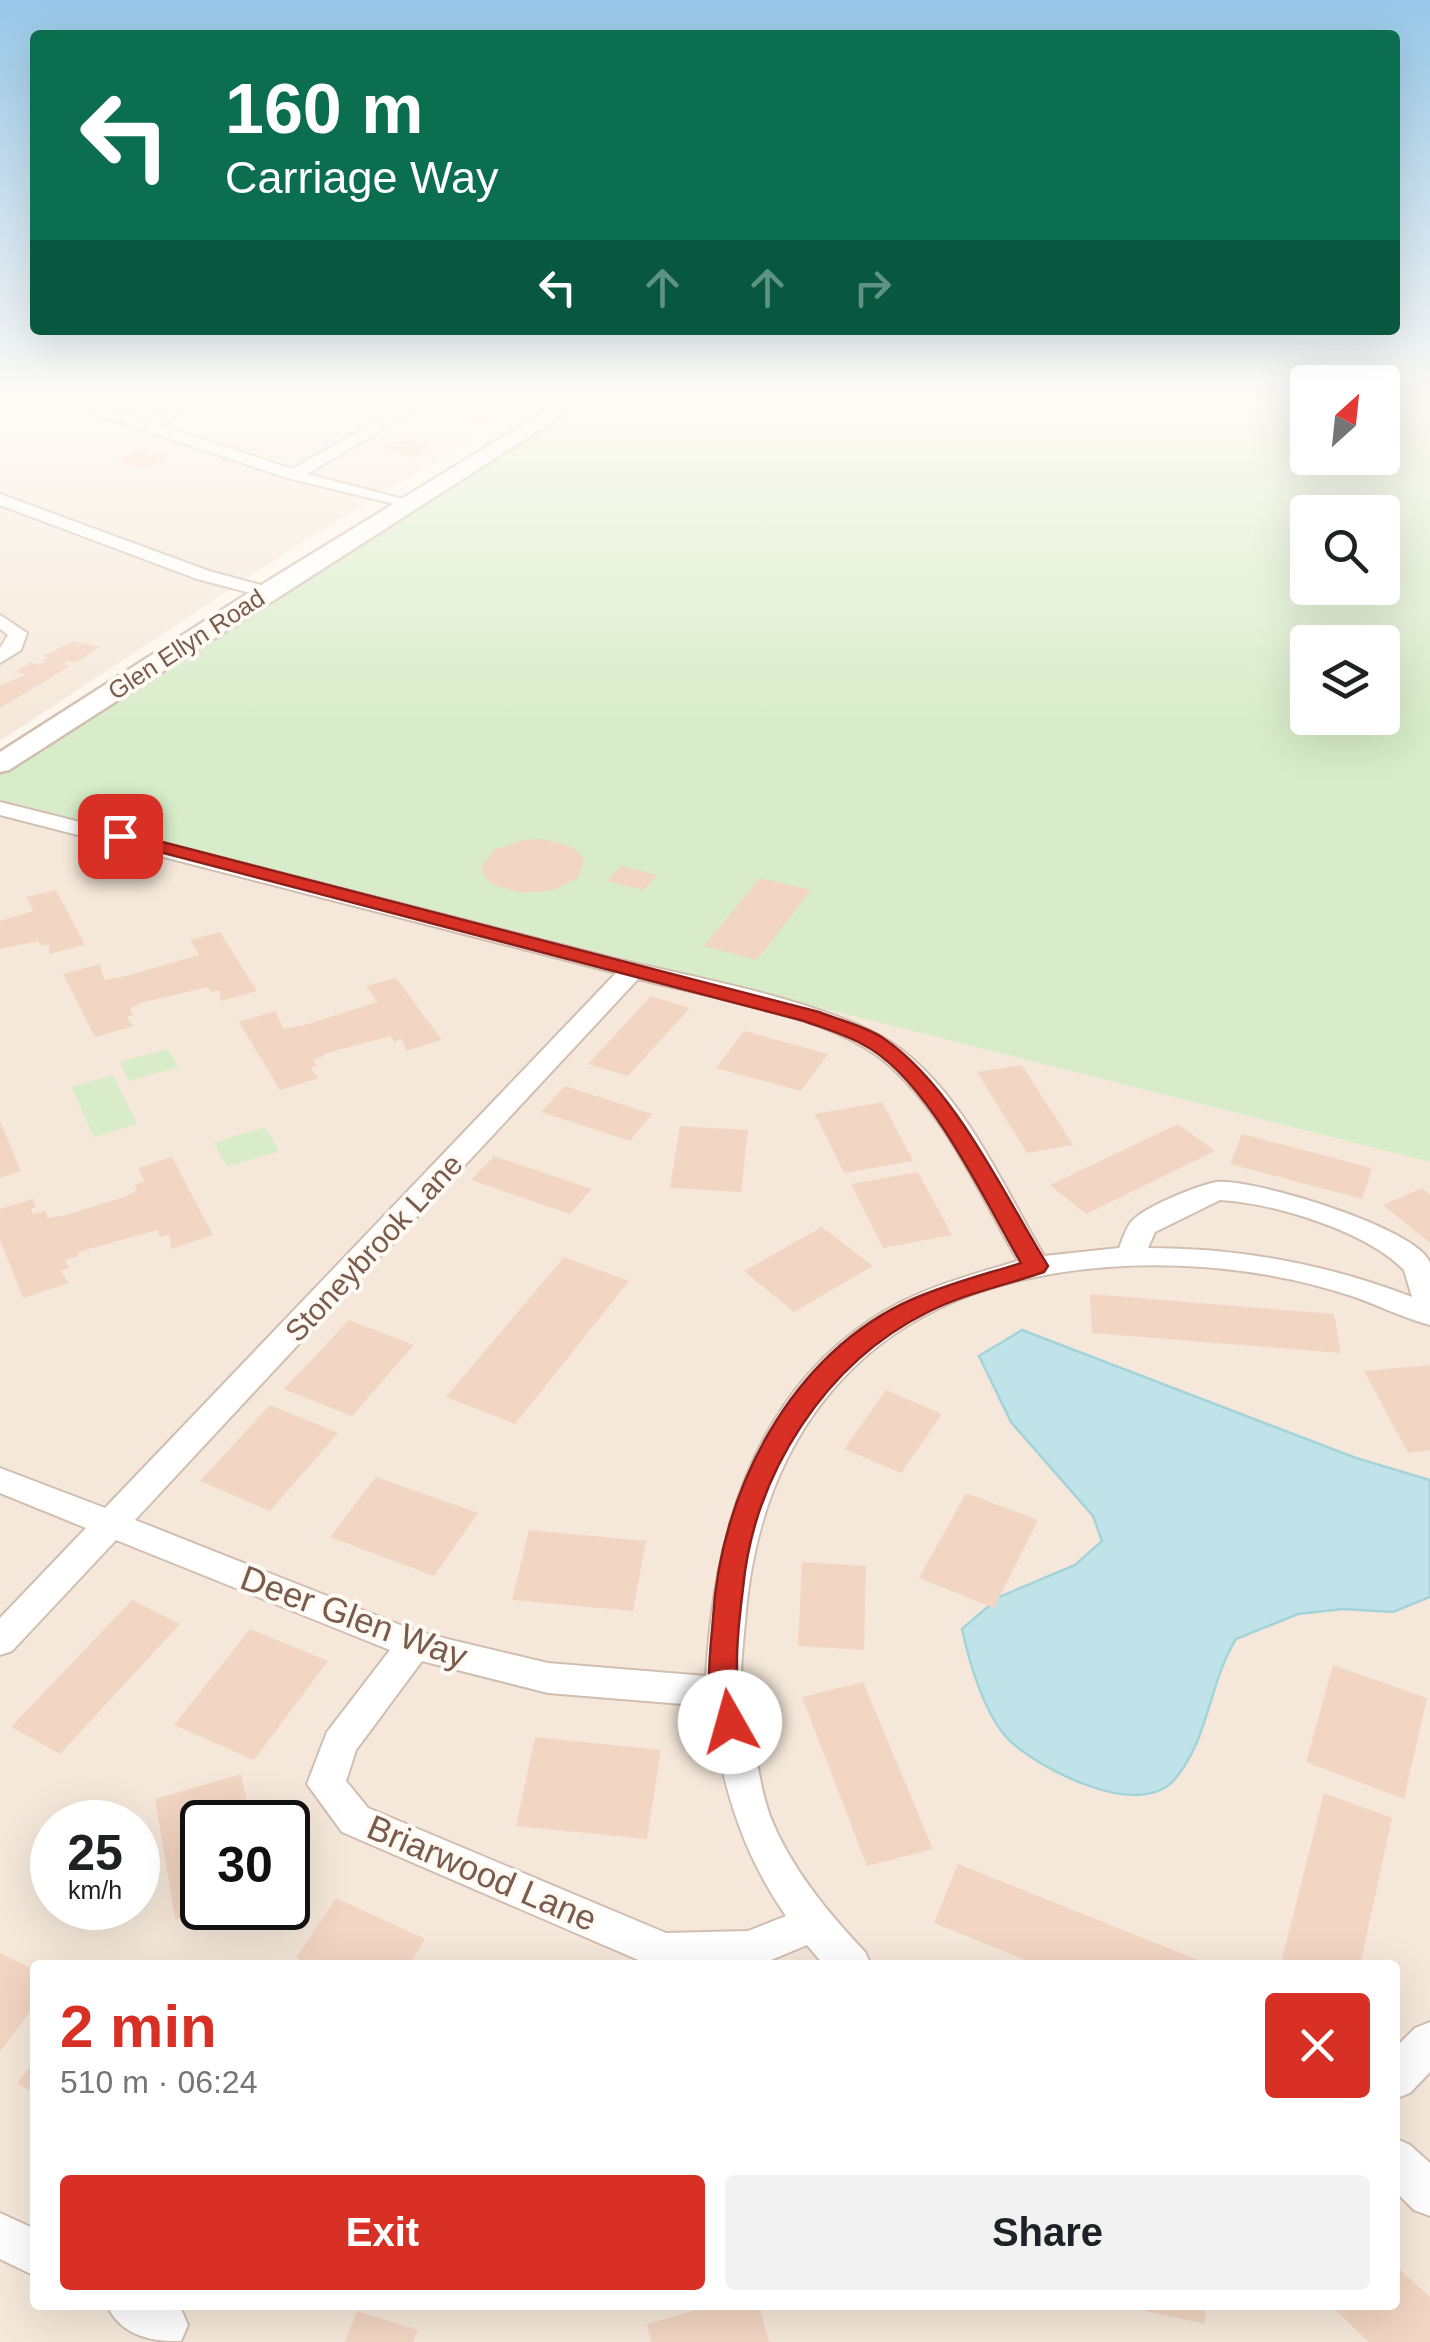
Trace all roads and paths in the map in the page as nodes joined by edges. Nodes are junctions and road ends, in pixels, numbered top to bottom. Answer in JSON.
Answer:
{"nodes":[{"id":1,"x":25,"y":509,"type":"edge"},
{"id":2,"x":402,"y":509,"type":"edge"},
{"id":3,"x":266,"y":592,"type":"junction"},
{"id":4,"x":0,"y":621,"type":"edge"},
{"id":5,"x":0,"y":657,"type":"edge"},
{"id":6,"x":0,"y":764,"type":"edge"},
{"id":7,"x":0,"y":808,"type":"edge"},
{"id":8,"x":634,"y":969,"type":"junction"},
{"id":9,"x":1130,"y":1256,"type":"junction"},
{"id":10,"x":1036,"y":1266,"type":"junction"},
{"id":11,"x":1429,"y":1314,"type":"edge"},
{"id":12,"x":0,"y":1480,"type":"edge"},
{"id":13,"x":110,"y":1524,"type":"junction"},
{"id":14,"x":0,"y":1641,"type":"edge"},
{"id":15,"x":414,"y":1645,"type":"junction"},
{"id":16,"x":723,"y":1692,"type":"junction"},
{"id":17,"x":810,"y":1924,"type":"junction"},
{"id":18,"x":845,"y":1960,"type":"edge"},
{"id":19,"x":1430,"y":2042,"type":"edge"},
{"id":20,"x":1400,"y":2073,"type":"edge"},
{"id":21,"x":1400,"y":2165,"type":"edge"},
{"id":22,"x":1430,"y":2194,"type":"edge"},
{"id":23,"x":0,"y":2235,"type":"edge"},
{"id":24,"x":30,"y":2250,"type":"edge"}],
"edges":[{"from":1,"to":3,"type":"street"},
{"from":2,"to":3,"type":"street","name":"Glen Ellyn Road"},
{"from":3,"to":6,"type":"street","name":"Glen Ellyn Road"},
{"from":4,"to":5,"type":"street"},
{"from":7,"to":8,"type":"street"},
{"from":8,"to":10,"type":"street"},
{"from":8,"to":13,"type":"street","name":"Stoneybrook Lane"},
{"from":9,"to":10,"type":"street"},
{"from":9,"to":11,"type":"street"},
{"from":9,"to":11,"type":"street"},
{"from":10,"to":16,"type":"street"},
{"from":12,"to":13,"type":"street","name":"Deer Glen Way"},
{"from":13,"to":14,"type":"street","name":"Stoneybrook Lane"},
{"from":13,"to":15,"type":"street","name":"Deer Glen Way"},
{"from":15,"to":16,"type":"street","name":"Deer Glen Way"},
{"from":15,"to":17,"type":"street","name":"Briarwood Lane"},
{"from":16,"to":17,"type":"street"},
{"from":17,"to":18,"type":"street"},
{"from":19,"to":20,"type":"street"},
{"from":21,"to":22,"type":"street"},
{"from":23,"to":24,"type":"street"}]}
